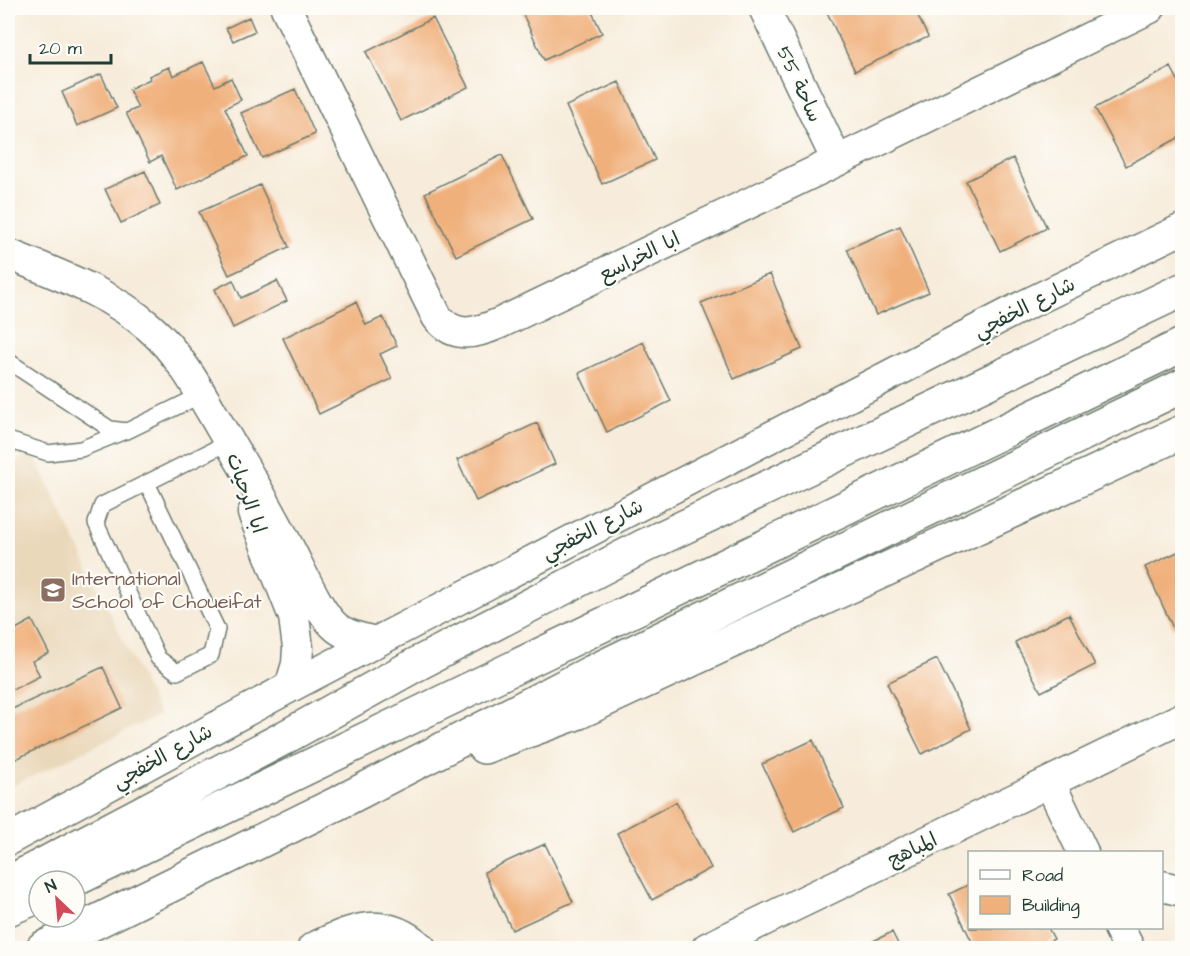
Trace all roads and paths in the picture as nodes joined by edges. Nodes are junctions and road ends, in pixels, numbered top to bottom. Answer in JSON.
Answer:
{"nodes":[{"id":1,"x":286,"y":8,"type":"edge"},
{"id":2,"x":764,"y":8,"type":"edge"},
{"id":3,"x":1150,"y":8,"type":"edge"},
{"id":4,"x":837,"y":161,"type":"junction"},
{"id":5,"x":1182,"y":229,"type":"edge"},
{"id":6,"x":8,"y":254,"type":"edge"},
{"id":7,"x":1182,"y":290,"type":"edge"},
{"id":8,"x":1182,"y":345,"type":"edge"},
{"id":9,"x":8,"y":361,"type":"edge"},
{"id":10,"x":1182,"y":386,"type":"edge"},
{"id":11,"x":201,"y":395,"type":"junction"},
{"id":12,"x":127,"y":431,"type":"junction"},
{"id":13,"x":1182,"y":432,"type":"edge"},
{"id":14,"x":8,"y":440,"type":"edge"},
{"id":15,"x":229,"y":442,"type":"junction"},
{"id":16,"x":147,"y":483,"type":"junction"},
{"id":17,"x":376,"y":642,"type":"junction"},
{"id":18,"x":290,"y":687,"type":"junction"},
{"id":19,"x":1182,"y":718,"type":"edge"},
{"id":20,"x":1050,"y":783,"type":"junction"},
{"id":21,"x":342,"y":801,"type":"junction"},
{"id":22,"x":8,"y":840,"type":"edge"},
{"id":23,"x":1083,"y":851,"type":"edge"},
{"id":24,"x":87,"y":874,"type":"edge"},
{"id":25,"x":8,"y":883,"type":"edge"},
{"id":26,"x":1163,"y":886,"type":"edge"},
{"id":27,"x":1182,"y":891,"type":"edge"},
{"id":28,"x":27,"y":901,"type":"edge"},
{"id":29,"x":8,"y":909,"type":"edge"},
{"id":30,"x":1120,"y":929,"type":"edge"},
{"id":31,"x":741,"y":941,"type":"edge"},
{"id":32,"x":43,"y":948,"type":"edge"},
{"id":33,"x":313,"y":948,"type":"edge"},
{"id":34,"x":421,"y":948,"type":"edge"},
{"id":35,"x":707,"y":948,"type":"edge"},
{"id":36,"x":1129,"y":948,"type":"edge"}],
"edges":[{"from":1,"to":4,"type":"street","name":"ابا الخراسع"},
{"from":2,"to":4,"type":"street","name":"ساحة 55"},
{"from":3,"to":4,"type":"street","name":"ابا الخراسع"},
{"from":5,"to":17,"type":"street","name":"شارع الخفجي"},
{"from":6,"to":11,"type":"street"},
{"from":7,"to":25,"type":"highway"},
{"from":8,"to":24,"type":"highway"},
{"from":9,"to":12,"type":"lane"},
{"from":10,"to":21,"type":"highway"},
{"from":11,"to":12,"type":"lane"},
{"from":11,"to":15,"type":"street"},
{"from":12,"to":14,"type":"lane"},
{"from":13,"to":21,"type":"highway"},
{"from":15,"to":16,"type":"lane"},
{"from":15,"to":17,"type":"street","name":"ابا الرحيات"},
{"from":15,"to":18,"type":"street","name":"ابا الرحيات"},
{"from":16,"to":16,"type":"lane"},
{"from":17,"to":18,"type":"street","name":"شارع الخفجي"},
{"from":18,"to":22,"type":"street","name":"شارع الخفجي"},
{"from":19,"to":20,"type":"street","name":"المباهج"},
{"from":20,"to":23,"type":"street"},
{"from":20,"to":31,"type":"street","name":"المباهج"},
{"from":21,"to":32,"type":"highway"},
{"from":26,"to":27,"type":"street"},
{"from":28,"to":29,"type":"highway"},
{"from":30,"to":36,"type":"street"},
{"from":31,"to":35,"type":"street","name":"المباهج"},
{"from":33,"to":34,"type":"street"}]}
